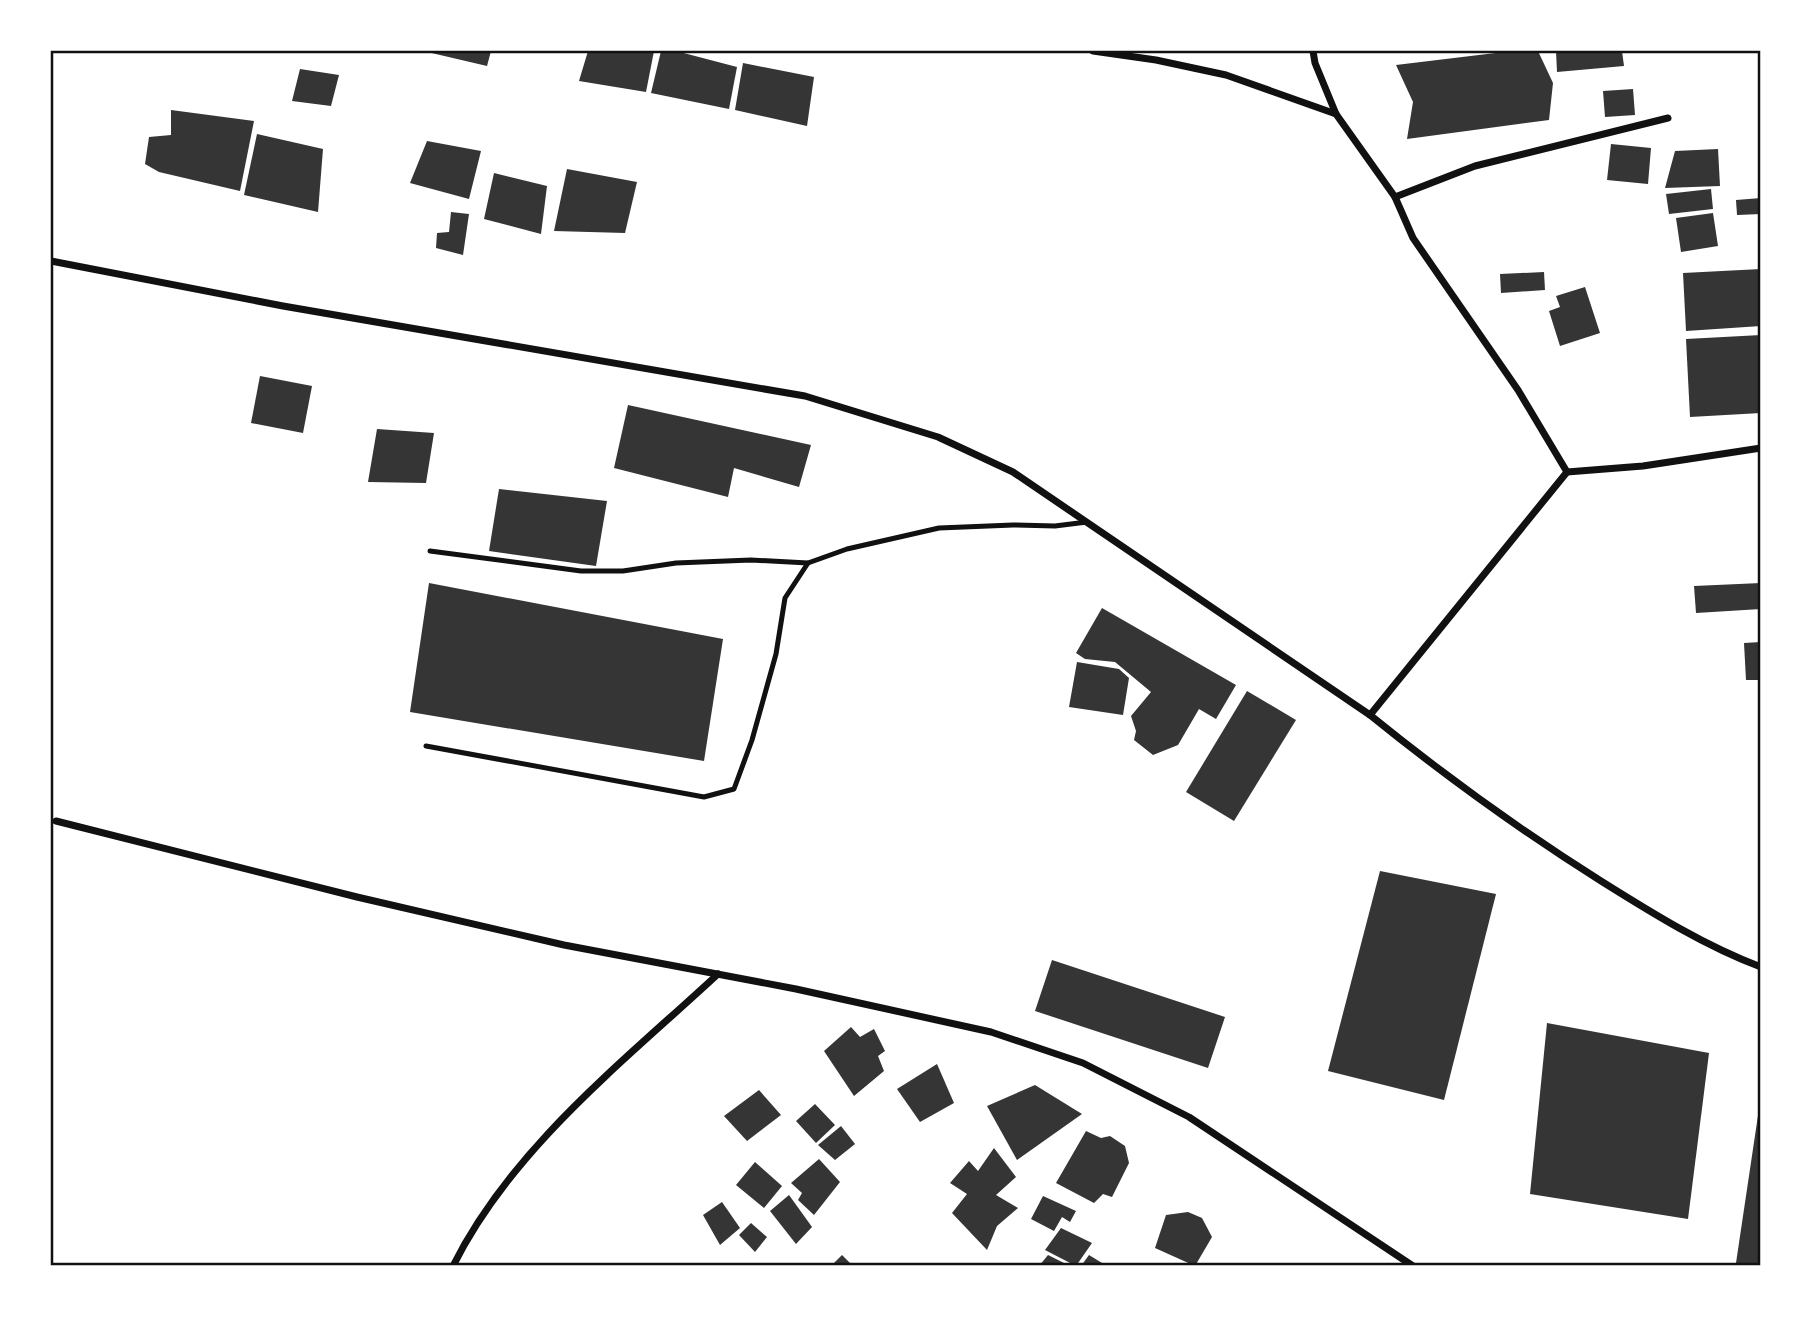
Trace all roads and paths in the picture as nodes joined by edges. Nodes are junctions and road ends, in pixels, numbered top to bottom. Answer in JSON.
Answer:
{"nodes":[{"id":1,"x":1093,"y":51,"type":"edge"},
{"id":2,"x":1313,"y":51,"type":"edge"},
{"id":3,"x":1336,"y":114,"type":"junction"},
{"id":4,"x":1668,"y":118,"type":"dead end"},
{"id":5,"x":1395,"y":197,"type":"junction"},
{"id":6,"x":51,"y":261,"type":"edge"},
{"id":7,"x":1761,"y":448,"type":"edge"},
{"id":8,"x":1567,"y":472,"type":"junction"},
{"id":9,"x":1087,"y":522,"type":"junction"},
{"id":10,"x":430,"y":551,"type":"dead end"},
{"id":11,"x":808,"y":563,"type":"junction"},
{"id":12,"x":1370,"y":715,"type":"junction"},
{"id":13,"x":426,"y":746,"type":"dead end"},
{"id":14,"x":56,"y":821,"type":"dead end"},
{"id":15,"x":1761,"y":967,"type":"edge"},
{"id":16,"x":718,"y":974,"type":"junction"},
{"id":17,"x":453,"y":1266,"type":"edge"},
{"id":18,"x":1413,"y":1266,"type":"edge"}],
"edges":[{"from":1,"to":3,"type":"street"},
{"from":2,"to":3,"type":"street"},
{"from":3,"to":5,"type":"street"},
{"from":4,"to":5,"type":"street"},
{"from":5,"to":8,"type":"street"},
{"from":6,"to":9,"type":"street"},
{"from":7,"to":8,"type":"street"},
{"from":8,"to":12,"type":"street"},
{"from":9,"to":11,"type":"lane"},
{"from":9,"to":12,"type":"street"},
{"from":10,"to":11,"type":"lane"},
{"from":11,"to":13,"type":"lane"},
{"from":12,"to":15,"type":"street"},
{"from":14,"to":16,"type":"street"},
{"from":16,"to":17,"type":"street"},
{"from":16,"to":18,"type":"street"}]}
